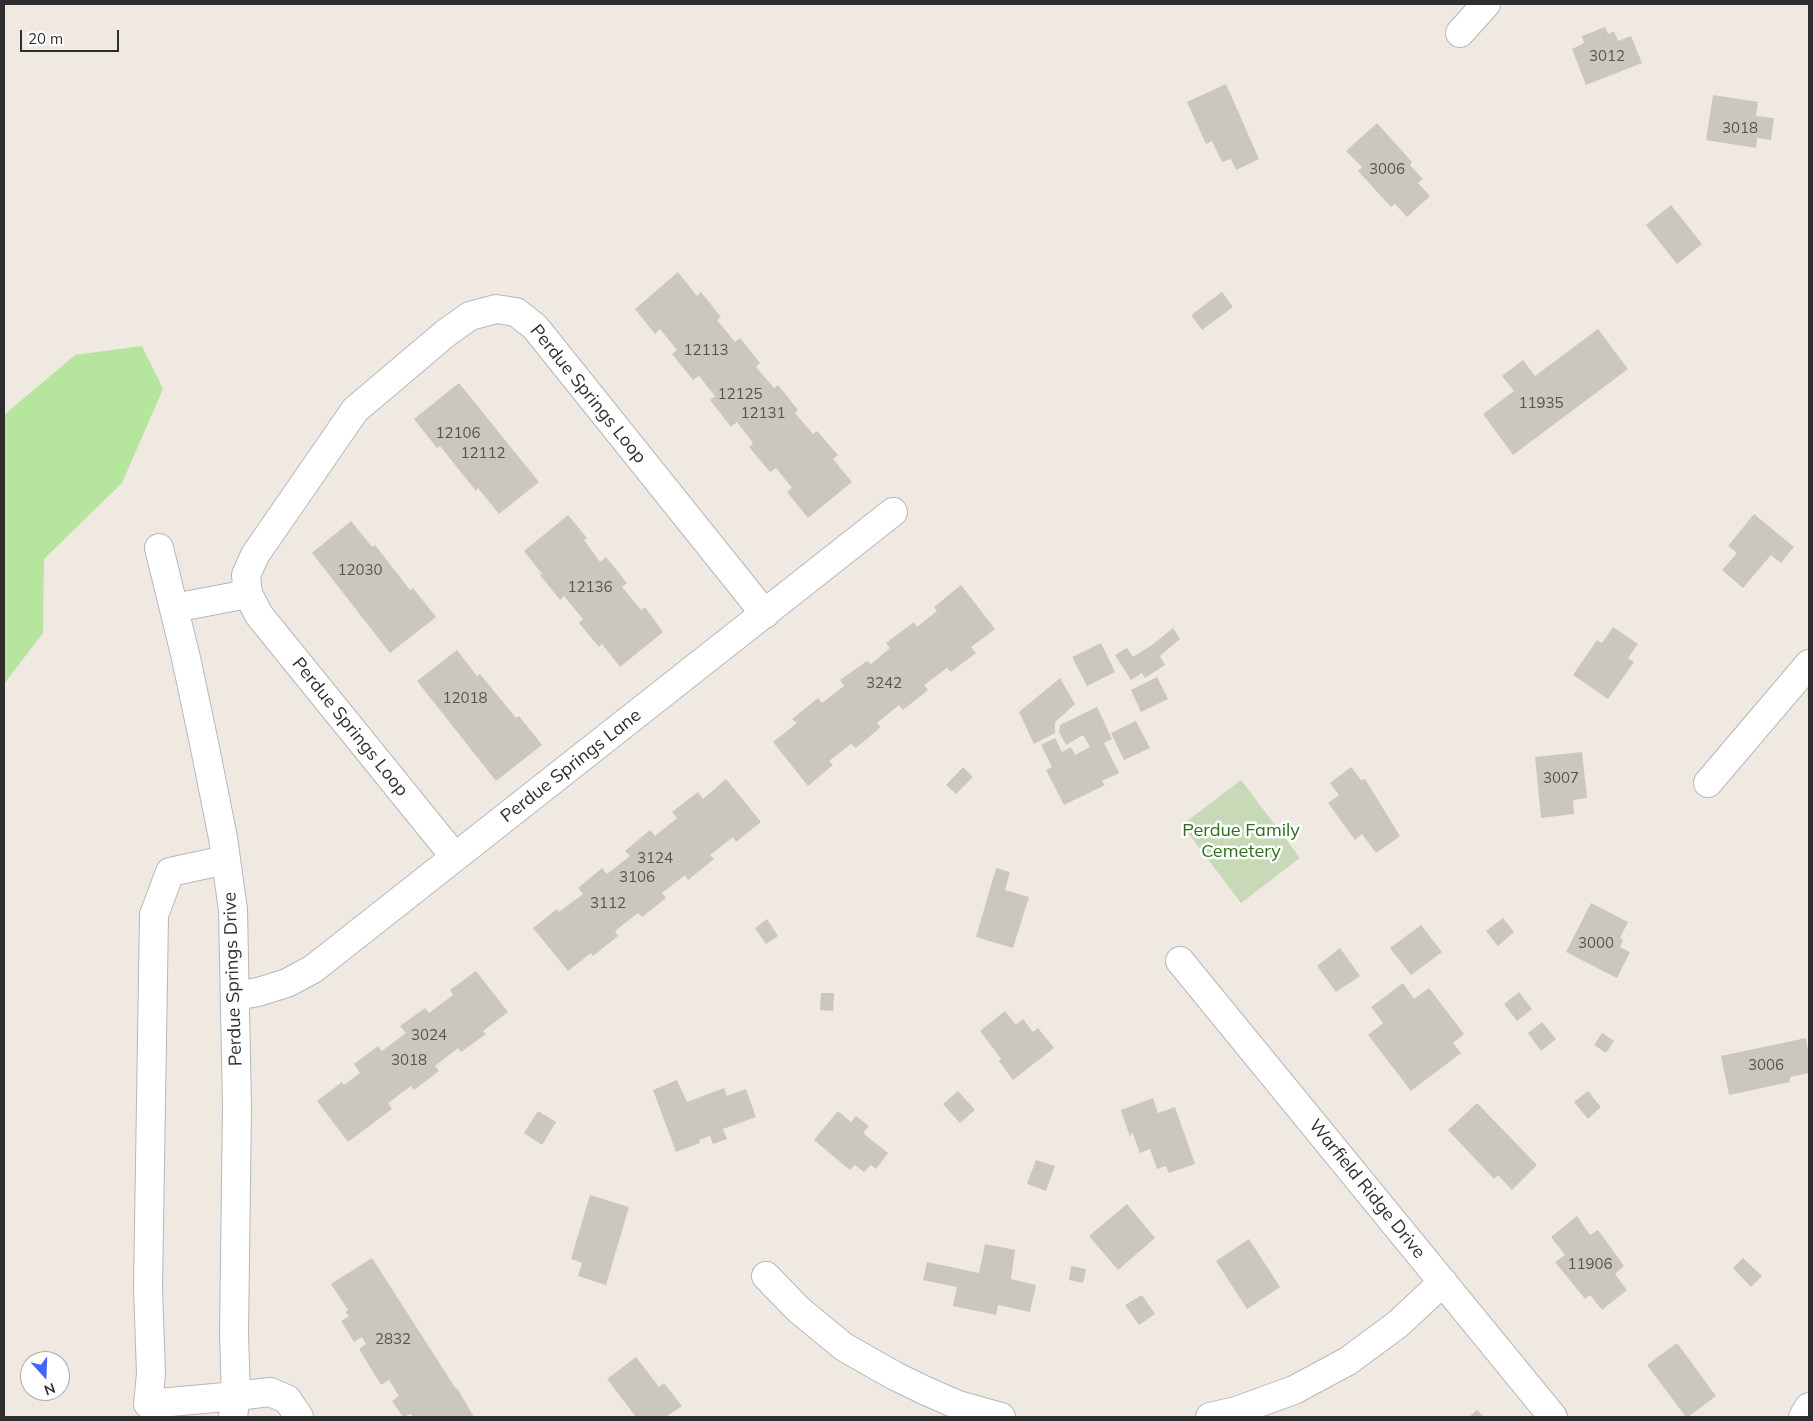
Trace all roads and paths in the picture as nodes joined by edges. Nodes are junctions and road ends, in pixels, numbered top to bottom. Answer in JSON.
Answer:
{"nodes":[{"id":1,"x":1486,"y":4,"type":"edge"},
{"id":2,"x":1460,"y":33,"type":"dead end"},
{"id":3,"x":893,"y":512,"type":"dead end"},
{"id":4,"x":159,"y":548,"type":"dead end"},
{"id":5,"x":248,"y":594,"type":"junction"},
{"id":6,"x":174,"y":608,"type":"junction"},
{"id":7,"x":765,"y":614,"type":"junction"},
{"id":8,"x":1809,"y":664,"type":"edge"},
{"id":9,"x":1708,"y":784,"type":"dead end"},
{"id":10,"x":456,"y":857,"type":"junction"},
{"id":11,"x":226,"y":860,"type":"junction"},
{"id":12,"x":1180,"y":961,"type":"dead end"},
{"id":13,"x":236,"y":996,"type":"junction"},
{"id":14,"x":766,"y":1276,"type":"dead end"},
{"id":15,"x":1443,"y":1282,"type":"junction"},
{"id":16,"x":234,"y":1407,"type":"edge"},
{"id":17,"x":1809,"y":1407,"type":"edge"},
{"id":18,"x":299,"y":1417,"type":"edge"},
{"id":19,"x":1001,"y":1417,"type":"edge"},
{"id":20,"x":1210,"y":1417,"type":"edge"},
{"id":21,"x":1553,"y":1417,"type":"edge"},
{"id":22,"x":1804,"y":1417,"type":"edge"}],
"edges":[{"from":1,"to":2,"type":"street"},
{"from":3,"to":7,"type":"street","name":"Perdue Springs Lane"},
{"from":4,"to":6,"type":"street","name":"Perdue Springs Drive"},
{"from":5,"to":6,"type":"street"},
{"from":5,"to":7,"type":"street","name":"Perdue Springs Loop"},
{"from":5,"to":10,"type":"street","name":"Perdue Springs Loop"},
{"from":6,"to":11,"type":"street","name":"Perdue Springs Drive"},
{"from":7,"to":10,"type":"street","name":"Perdue Springs Lane"},
{"from":8,"to":9,"type":"street"},
{"from":10,"to":13,"type":"street","name":"Perdue Springs Lane"},
{"from":11,"to":13,"type":"street","name":"Perdue Springs Drive"},
{"from":11,"to":16,"type":"street"},
{"from":12,"to":15,"type":"street","name":"Warfield Ridge Drive"},
{"from":13,"to":16,"type":"street","name":"Perdue Springs Drive"},
{"from":14,"to":19,"type":"street"},
{"from":15,"to":20,"type":"street"},
{"from":15,"to":21,"type":"street","name":"Warfield Ridge Drive"},
{"from":16,"to":18,"type":"street"},
{"from":17,"to":22,"type":"street"}]}
